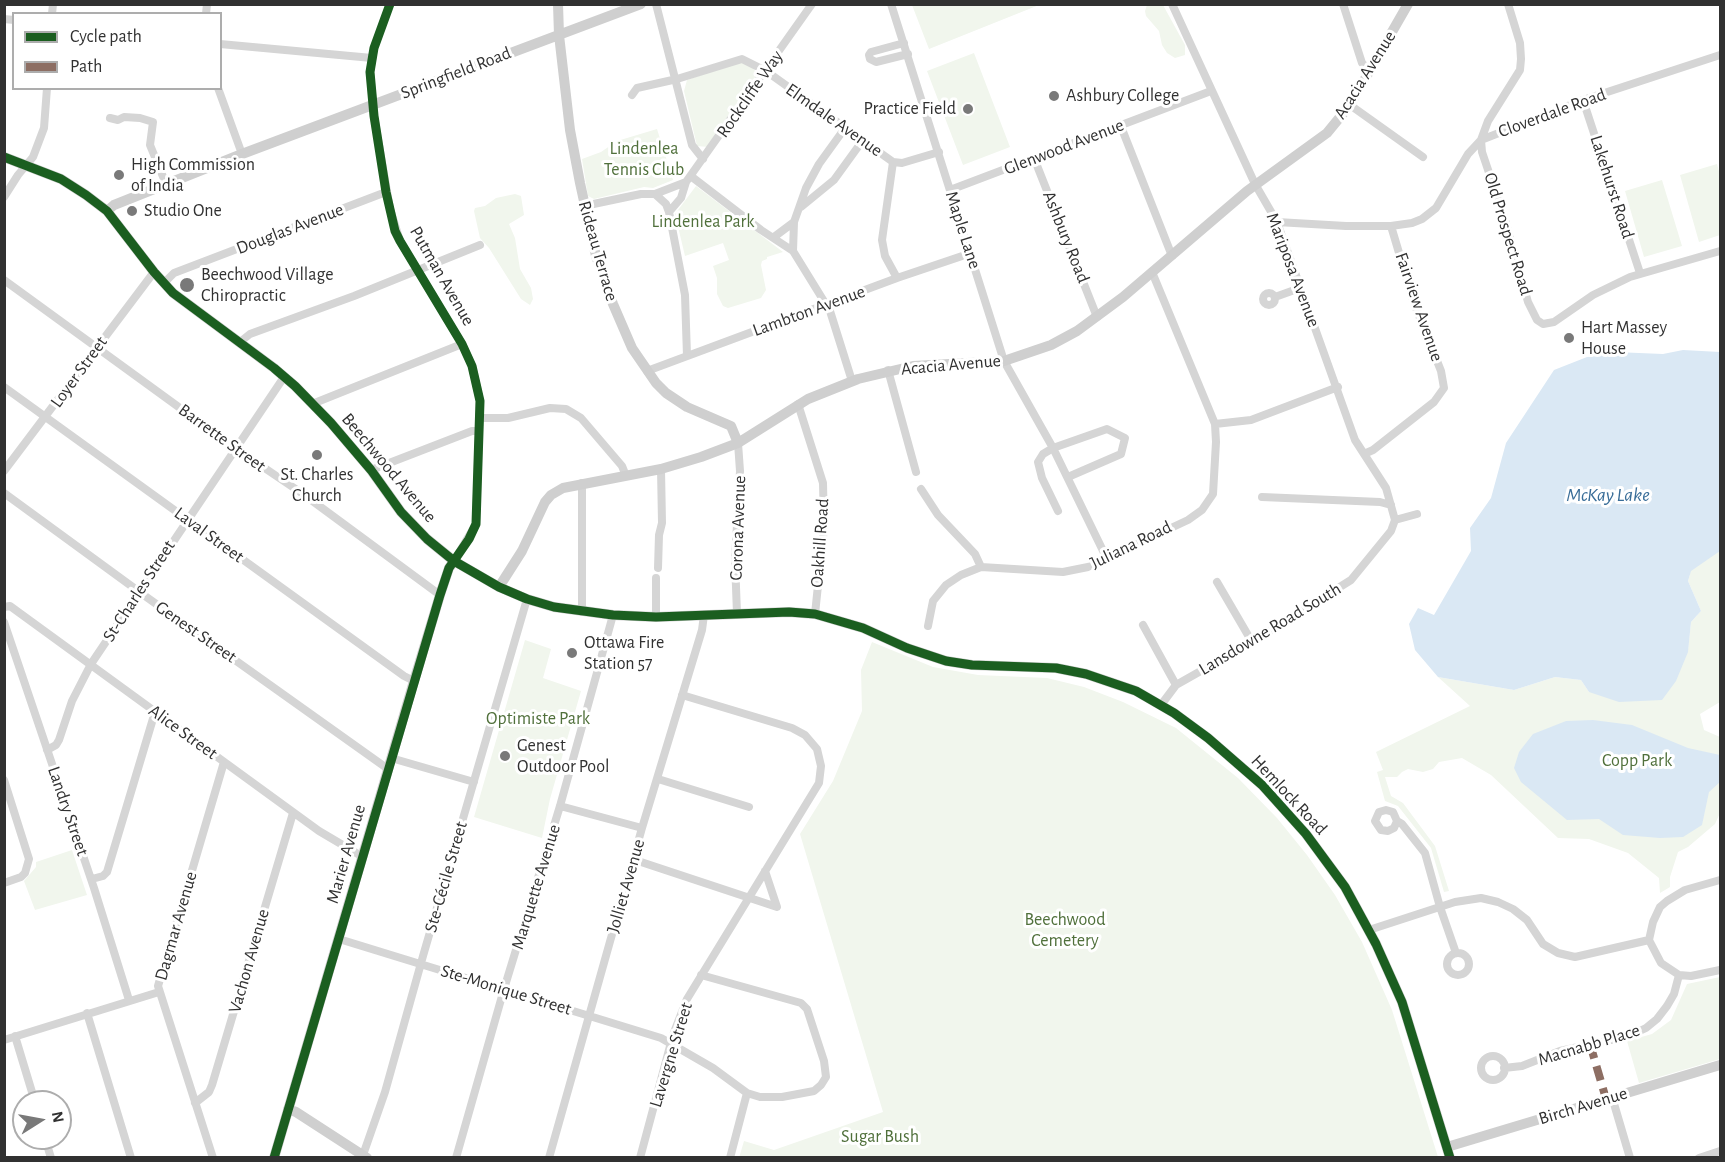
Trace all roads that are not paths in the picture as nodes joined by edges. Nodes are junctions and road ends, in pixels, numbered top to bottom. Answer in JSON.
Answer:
{"nodes":[{"id":1,"x":390,"y":4,"type":"edge"},
{"id":2,"x":558,"y":4,"type":"edge"},
{"id":3,"x":641,"y":4,"type":"edge"},
{"id":4,"x":656,"y":4,"type":"edge"},
{"id":5,"x":812,"y":4,"type":"edge"},
{"id":6,"x":891,"y":4,"type":"edge"},
{"id":7,"x":1172,"y":4,"type":"edge"},
{"id":8,"x":1343,"y":4,"type":"edge"},
{"id":9,"x":1408,"y":4,"type":"edge"},
{"id":10,"x":1508,"y":4,"type":"edge"},
{"id":11,"x":559,"y":35,"type":"junction"},
{"id":12,"x":904,"y":43,"type":"junction"},
{"id":13,"x":222,"y":44,"type":"edge"},
{"id":14,"x":908,"y":54,"type":"junction"},
{"id":15,"x":1720,"y":55,"type":"edge"},
{"id":16,"x":372,"y":58,"type":"junction"},
{"id":17,"x":766,"y":71,"type":"junction"},
{"id":18,"x":1370,"y":71,"type":"junction"},
{"id":19,"x":677,"y":79,"type":"junction"},
{"id":20,"x":47,"y":90,"type":"edge"},
{"id":21,"x":219,"y":90,"type":"edge"},
{"id":22,"x":1211,"y":91,"type":"junction"},
{"id":23,"x":632,"y":95,"type":"dead end"},
{"id":24,"x":1583,"y":100,"type":"junction"},
{"id":25,"x":373,"y":105,"type":"junction"},
{"id":26,"x":1350,"y":105,"type":"junction"},
{"id":27,"x":110,"y":118,"type":"dead end"},
{"id":28,"x":1120,"y":124,"type":"junction"},
{"id":29,"x":845,"y":128,"type":"junction"},
{"id":30,"x":862,"y":140,"type":"junction"},
{"id":31,"x":1481,"y":140,"type":"junction"},
{"id":32,"x":939,"y":152,"type":"junction"},
{"id":33,"x":242,"y":154,"type":"junction"},
{"id":34,"x":1423,"y":157,"type":"dead end"},
{"id":35,"x":4,"y":158,"type":"edge"},
{"id":36,"x":1034,"y":158,"type":"junction"},
{"id":37,"x":703,"y":159,"type":"junction"},
{"id":38,"x":893,"y":162,"type":"junction"},
{"id":39,"x":26,"y":165,"type":"junction"},
{"id":40,"x":689,"y":180,"type":"junction"},
{"id":41,"x":166,"y":184,"type":"junction"},
{"id":42,"x":1256,"y":184,"type":"junction"},
{"id":43,"x":950,"y":190,"type":"junction"},
{"id":44,"x":386,"y":192,"type":"junction"},
{"id":45,"x":655,"y":194,"type":"junction"},
{"id":46,"x":4,"y":197,"type":"edge"},
{"id":47,"x":584,"y":206,"type":"junction"},
{"id":48,"x":800,"y":208,"type":"junction"},
{"id":49,"x":106,"y":211,"type":"junction"},
{"id":50,"x":669,"y":212,"type":"junction"},
{"id":51,"x":794,"y":222,"type":"junction"},
{"id":52,"x":1277,"y":222,"type":"junction"},
{"id":53,"x":1391,"y":226,"type":"junction"},
{"id":54,"x":774,"y":237,"type":"junction"},
{"id":55,"x":480,"y":246,"type":"dead end"},
{"id":56,"x":793,"y":251,"type":"junction"},
{"id":57,"x":1720,"y":251,"type":"edge"},
{"id":58,"x":971,"y":253,"type":"junction"},
{"id":59,"x":1172,"y":255,"type":"junction"},
{"id":60,"x":417,"y":271,"type":"junction"},
{"id":61,"x":154,"y":272,"type":"junction"},
{"id":62,"x":1152,"y":272,"type":"junction"},
{"id":63,"x":1640,"y":273,"type":"junction"},
{"id":64,"x":897,"y":278,"type":"junction"},
{"id":65,"x":4,"y":280,"type":"edge"},
{"id":66,"x":164,"y":283,"type":"junction"},
{"id":67,"x":1300,"y":288,"type":"junction"},
{"id":68,"x":1275,"y":297,"type":"dead end"},
{"id":69,"x":827,"y":304,"type":"junction"},
{"id":70,"x":1097,"y":317,"type":"junction"},
{"id":71,"x":240,"y":342,"type":"junction"},
{"id":72,"x":462,"y":344,"type":"junction"},
{"id":73,"x":96,"y":346,"type":"junction"},
{"id":74,"x":687,"y":356,"type":"junction"},
{"id":75,"x":1004,"y":361,"type":"junction"},
{"id":76,"x":888,"y":370,"type":"junction"},
{"id":77,"x":647,"y":371,"type":"junction"},
{"id":78,"x":284,"y":377,"type":"junction"},
{"id":79,"x":852,"y":381,"type":"junction"},
{"id":80,"x":4,"y":387,"type":"edge"},
{"id":81,"x":1338,"y":387,"type":"junction"},
{"id":82,"x":312,"y":404,"type":"junction"},
{"id":83,"x":798,"y":404,"type":"junction"},
{"id":84,"x":46,"y":416,"type":"junction"},
{"id":85,"x":480,"y":418,"type":"junction"},
{"id":86,"x":1215,"y":424,"type":"junction"},
{"id":87,"x":479,"y":431,"type":"junction"},
{"id":88,"x":738,"y":442,"type":"junction"},
{"id":89,"x":235,"y":448,"type":"junction"},
{"id":90,"x":1053,"y":448,"type":"junction"},
{"id":91,"x":1364,"y":454,"type":"junction"},
{"id":92,"x":661,"y":469,"type":"junction"},
{"id":93,"x":370,"y":470,"type":"junction"},
{"id":94,"x":4,"y":471,"type":"edge"},
{"id":95,"x":916,"y":472,"type":"dead end"},
{"id":96,"x":626,"y":476,"type":"junction"},
{"id":97,"x":1068,"y":477,"type":"junction"},
{"id":98,"x":582,"y":483,"type":"junction"},
{"id":99,"x":921,"y":489,"type":"dead end"},
{"id":100,"x":4,"y":494,"type":"edge"},
{"id":101,"x":1262,"y":497,"type":"dead end"},
{"id":102,"x":1391,"y":505,"type":"junction"},
{"id":103,"x":1058,"y":511,"type":"dead end"},
{"id":104,"x":1417,"y":514,"type":"dead end"},
{"id":105,"x":187,"y":519,"type":"junction"},
{"id":106,"x":1395,"y":520,"type":"junction"},
{"id":107,"x":1107,"y":559,"type":"junction"},
{"id":108,"x":454,"y":561,"type":"junction"},
{"id":109,"x":981,"y":567,"type":"junction"},
{"id":110,"x":658,"y":568,"type":"dead end"},
{"id":111,"x":656,"y":578,"type":"dead end"},
{"id":112,"x":1217,"y":582,"type":"dead end"},
{"id":113,"x":499,"y":587,"type":"junction"},
{"id":114,"x":138,"y":592,"type":"junction"},
{"id":115,"x":440,"y":595,"type":"junction"},
{"id":116,"x":527,"y":599,"type":"junction"},
{"id":117,"x":4,"y":608,"type":"edge"},
{"id":118,"x":582,"y":612,"type":"junction"},
{"id":119,"x":737,"y":614,"type":"junction"},
{"id":120,"x":815,"y":614,"type":"junction"},
{"id":121,"x":613,"y":615,"type":"junction"},
{"id":122,"x":704,"y":615,"type":"junction"},
{"id":123,"x":656,"y":617,"type":"junction"},
{"id":124,"x":4,"y":622,"type":"edge"},
{"id":125,"x":1143,"y":625,"type":"dead end"},
{"id":126,"x":928,"y":626,"type":"dead end"},
{"id":127,"x":1252,"y":642,"type":"junction"},
{"id":128,"x":927,"y":656,"type":"joint"},
{"id":129,"x":91,"y":664,"type":"junction"},
{"id":130,"x":414,"y":681,"type":"junction"},
{"id":131,"x":1176,"y":685,"type":"junction"},
{"id":132,"x":682,"y":695,"type":"junction"},
{"id":133,"x":1161,"y":705,"type":"junction"},
{"id":134,"x":155,"y":712,"type":"junction"},
{"id":135,"x":47,"y":750,"type":"junction"},
{"id":136,"x":392,"y":758,"type":"junction"},
{"id":137,"x":224,"y":762,"type":"junction"},
{"id":138,"x":388,"y":770,"type":"junction"},
{"id":139,"x":658,"y":779,"type":"junction"},
{"id":140,"x":4,"y":780,"type":"edge"},
{"id":141,"x":474,"y":782,"type":"junction"},
{"id":142,"x":560,"y":806,"type":"junction"},
{"id":143,"x":749,"y":807,"type":"dead end"},
{"id":144,"x":293,"y":813,"type":"junction"},
{"id":145,"x":1397,"y":821,"type":"dead end"},
{"id":146,"x":642,"y":828,"type":"junction"},
{"id":147,"x":363,"y":857,"type":"junction"},
{"id":148,"x":635,"y":860,"type":"junction"},
{"id":149,"x":765,"y":871,"type":"junction"},
{"id":150,"x":92,"y":879,"type":"junction"},
{"id":151,"x":1720,"y":880,"type":"edge"},
{"id":152,"x":4,"y":883,"type":"edge"},
{"id":153,"x":750,"y":896,"type":"junction"},
{"id":154,"x":1440,"y":907,"type":"junction"},
{"id":155,"x":1369,"y":930,"type":"junction"},
{"id":156,"x":339,"y":939,"type":"junction"},
{"id":157,"x":1649,"y":940,"type":"junction"},
{"id":158,"x":1456,"y":953,"type":"dead end"},
{"id":159,"x":421,"y":964,"type":"junction"},
{"id":160,"x":1720,"y":970,"type":"edge"},
{"id":161,"x":701,"y":975,"type":"junction"},
{"id":162,"x":1679,"y":975,"type":"junction"},
{"id":163,"x":504,"y":989,"type":"junction"},
{"id":164,"x":159,"y":992,"type":"junction"},
{"id":165,"x":129,"y":1000,"type":"junction"},
{"id":166,"x":87,"y":1013,"type":"junction"},
{"id":167,"x":588,"y":1015,"type":"junction"},
{"id":168,"x":15,"y":1036,"type":"junction"},
{"id":169,"x":4,"y":1040,"type":"edge"},
{"id":170,"x":672,"y":1045,"type":"junction"},
{"id":171,"x":1720,"y":1065,"type":"edge"},
{"id":172,"x":1504,"y":1068,"type":"dead end"},
{"id":173,"x":31,"y":1090,"type":"edge"},
{"id":174,"x":747,"y":1093,"type":"junction"},
{"id":175,"x":1612,"y":1097,"type":"junction"},
{"id":176,"x":195,"y":1103,"type":"junction"},
{"id":177,"x":288,"y":1109,"type":"junction"},
{"id":178,"x":1720,"y":1151,"type":"edge"},
{"id":179,"x":1448,"y":1152,"type":"edge"},
{"id":180,"x":365,"y":1156,"type":"edge"},
{"id":181,"x":131,"y":1158,"type":"edge"},
{"id":182,"x":213,"y":1158,"type":"edge"},
{"id":183,"x":274,"y":1158,"type":"edge"},
{"id":184,"x":456,"y":1158,"type":"edge"},
{"id":185,"x":549,"y":1158,"type":"edge"},
{"id":186,"x":640,"y":1158,"type":"edge"},
{"id":187,"x":730,"y":1158,"type":"edge"},
{"id":188,"x":1630,"y":1158,"type":"edge"},
{"id":189,"x":1699,"y":1158,"type":"edge"}],
"edges":[{"from":1,"to":16,"type":"street","name":"Putman Avenue"},
{"from":2,"to":11,"type":"street","name":"Rideau Terrace"},
{"from":3,"to":11,"type":"street","name":"Springfield Road"},
{"from":4,"to":19,"type":"street"},
{"from":5,"to":17,"type":"street","name":"Rockcliffe Way"},
{"from":6,"to":12,"type":"street","name":"Maple Lane"},
{"from":7,"to":22,"type":"street","name":"Mariposa Avenue"},
{"from":8,"to":18,"type":"street"},
{"from":9,"to":18,"type":"street","name":"Acacia Avenue"},
{"from":10,"to":31,"type":"street"},
{"from":11,"to":25,"type":"street","name":"Springfield Road"},
{"from":11,"to":47,"type":"street","name":"Rideau Terrace"},
{"from":12,"to":14,"type":"street","name":"Maple Lane"},
{"from":12,"to":14,"type":"street"},
{"from":13,"to":16,"type":"street"},
{"from":14,"to":32,"type":"street","name":"Maple Lane"},
{"from":15,"to":24,"type":"street","name":"Cloverdale Road"},
{"from":16,"to":25,"type":"street","name":"Putman Avenue"},
{"from":17,"to":19,"type":"street","name":"Elmdale Avenue"},
{"from":17,"to":29,"type":"street","name":"Elmdale Avenue"},
{"from":17,"to":37,"type":"street","name":"Rockcliffe Way"},
{"from":18,"to":26,"type":"street","name":"Acacia Avenue"},
{"from":19,"to":23,"type":"street","name":"Elmdale Avenue"},
{"from":19,"to":37,"type":"street"},
{"from":20,"to":39,"type":"street"},
{"from":21,"to":33,"type":"street"},
{"from":22,"to":28,"type":"street","name":"Glenwood Avenue"},
{"from":22,"to":42,"type":"street","name":"Mariposa Avenue"},
{"from":24,"to":31,"type":"street","name":"Cloverdale Road"},
{"from":24,"to":63,"type":"street","name":"Lakehurst Road"},
{"from":25,"to":33,"type":"street","name":"Springfield Road"},
{"from":25,"to":44,"type":"street","name":"Putman Avenue"},
{"from":26,"to":34,"type":"street"},
{"from":26,"to":42,"type":"street","name":"Acacia Avenue"},
{"from":27,"to":41,"type":"street"},
{"from":28,"to":36,"type":"street","name":"Glenwood Avenue"},
{"from":28,"to":59,"type":"street"},
{"from":29,"to":30,"type":"street","name":"Elmdale Avenue"},
{"from":29,"to":48,"type":"street"},
{"from":30,"to":38,"type":"street","name":"Elmdale Avenue"},
{"from":30,"to":48,"type":"street"},
{"from":31,"to":53,"type":"street","name":"Cloverdale Road"},
{"from":31,"to":63,"type":"street","name":"Old Prospect Road"},
{"from":32,"to":38,"type":"street"},
{"from":32,"to":43,"type":"street","name":"Maple Lane"},
{"from":33,"to":41,"type":"street","name":"Springfield Road"},
{"from":35,"to":39,"type":"street","name":"Beechwood Avenue"},
{"from":36,"to":43,"type":"street","name":"Glenwood Avenue"},
{"from":36,"to":70,"type":"street","name":"Ashbury Road"},
{"from":37,"to":40,"type":"street","name":"Rockcliffe Way"},
{"from":38,"to":64,"type":"street","name":"Elmdale Avenue"},
{"from":39,"to":46,"type":"street"},
{"from":39,"to":49,"type":"street","name":"Beechwood Avenue"},
{"from":40,"to":45,"type":"street"},
{"from":40,"to":50,"type":"street","name":"Rockcliffe Way"},
{"from":40,"to":54,"type":"street"},
{"from":41,"to":49,"type":"street","name":"Springfield Road"},
{"from":42,"to":52,"type":"street","name":"Mariposa Avenue"},
{"from":42,"to":59,"type":"street","name":"Acacia Avenue"},
{"from":43,"to":58,"type":"street","name":"Maple Lane"},
{"from":44,"to":60,"type":"street","name":"Putman Avenue"},
{"from":44,"to":66,"type":"street","name":"Douglas Avenue"},
{"from":45,"to":47,"type":"street"},
{"from":45,"to":50,"type":"street"},
{"from":47,"to":77,"type":"street","name":"Rideau Terrace"},
{"from":48,"to":51,"type":"street"},
{"from":49,"to":61,"type":"street","name":"Beechwood Avenue"},
{"from":50,"to":74,"type":"street"},
{"from":51,"to":54,"type":"street"},
{"from":51,"to":56,"type":"street"},
{"from":52,"to":53,"type":"street","name":"Cloverdale Road"},
{"from":52,"to":67,"type":"street","name":"Mariposa Avenue"},
{"from":53,"to":91,"type":"street","name":"Fairview Avenue"},
{"from":54,"to":56,"type":"street"},
{"from":55,"to":60,"type":"street"},
{"from":56,"to":69,"type":"street"},
{"from":57,"to":63,"type":"street"},
{"from":58,"to":64,"type":"street","name":"Lambton Avenue"},
{"from":58,"to":75,"type":"street","name":"Maple Lane"},
{"from":59,"to":62,"type":"street","name":"Acacia Avenue"},
{"from":60,"to":71,"type":"street"},
{"from":60,"to":72,"type":"street","name":"Putman Avenue"},
{"from":61,"to":66,"type":"street","name":"Beechwood Avenue"},
{"from":61,"to":73,"type":"street","name":"Loyer Street"},
{"from":62,"to":70,"type":"street","name":"Acacia Avenue"},
{"from":62,"to":86,"type":"street"},
{"from":64,"to":69,"type":"street","name":"Lambton Avenue"},
{"from":65,"to":73,"type":"street","name":"Barrette Street"},
{"from":66,"to":71,"type":"street","name":"Beechwood Avenue"},
{"from":67,"to":68,"type":"street"},
{"from":67,"to":81,"type":"street","name":"Mariposa Avenue"},
{"from":69,"to":74,"type":"street","name":"Lambton Avenue"},
{"from":69,"to":79,"type":"street"},
{"from":70,"to":75,"type":"street","name":"Acacia Avenue"},
{"from":71,"to":78,"type":"street","name":"Beechwood Avenue"},
{"from":72,"to":82,"type":"street"},
{"from":72,"to":85,"type":"street","name":"Putman Avenue"},
{"from":73,"to":84,"type":"street","name":"Loyer Street"},
{"from":73,"to":89,"type":"street","name":"Barrette Street"},
{"from":74,"to":77,"type":"street","name":"Lambton Avenue"},
{"from":75,"to":76,"type":"street","name":"Acacia Avenue"},
{"from":75,"to":90,"type":"street","name":"Maple Lane"},
{"from":76,"to":79,"type":"street","name":"Acacia Avenue"},
{"from":76,"to":95,"type":"street"},
{"from":77,"to":88,"type":"street","name":"Rideau Terrace"},
{"from":78,"to":82,"type":"street","name":"Beechwood Avenue"},
{"from":78,"to":89,"type":"street","name":"St-Charles Street"},
{"from":79,"to":83,"type":"street","name":"Acacia Avenue"},
{"from":80,"to":84,"type":"street","name":"Laval Street"},
{"from":81,"to":86,"type":"street"},
{"from":81,"to":91,"type":"street","name":"Mariposa Avenue"},
{"from":82,"to":93,"type":"street","name":"Beechwood Avenue"},
{"from":83,"to":88,"type":"street","name":"Acacia Avenue"},
{"from":83,"to":120,"type":"street","name":"Oakhill Road"},
{"from":84,"to":94,"type":"street","name":"Loyer Street"},
{"from":84,"to":105,"type":"street","name":"Laval Street"},
{"from":85,"to":87,"type":"street","name":"Putman Avenue"},
{"from":85,"to":96,"type":"street"},
{"from":86,"to":107,"type":"street","name":"Juliana Road"},
{"from":87,"to":93,"type":"street"},
{"from":87,"to":108,"type":"street","name":"Putman Avenue"},
{"from":88,"to":92,"type":"street","name":"Acacia Avenue"},
{"from":88,"to":119,"type":"street","name":"Corona Avenue"},
{"from":89,"to":105,"type":"street","name":"St-Charles Street"},
{"from":89,"to":115,"type":"street","name":"Barrette Street"},
{"from":90,"to":97,"type":"street","name":"Maple Lane"},
{"from":90,"to":97,"type":"street"},
{"from":90,"to":103,"type":"street"},
{"from":91,"to":102,"type":"street","name":"Mariposa Avenue"},
{"from":92,"to":96,"type":"street","name":"Acacia Avenue"},
{"from":92,"to":110,"type":"street"},
{"from":93,"to":108,"type":"street","name":"Beechwood Avenue"},
{"from":96,"to":98,"type":"street","name":"Acacia Avenue"},
{"from":97,"to":107,"type":"street","name":"Maple Lane"},
{"from":98,"to":113,"type":"street","name":"Acacia Avenue"},
{"from":98,"to":118,"type":"street"},
{"from":99,"to":109,"type":"street"},
{"from":100,"to":114,"type":"street","name":"Genest Street"},
{"from":101,"to":102,"type":"street"},
{"from":102,"to":106,"type":"street"},
{"from":104,"to":106,"type":"street"},
{"from":105,"to":114,"type":"street","name":"St-Charles Street"},
{"from":105,"to":130,"type":"street","name":"Laval Street"},
{"from":106,"to":127,"type":"street","name":"Lansdowne Road South"},
{"from":107,"to":109,"type":"street","name":"Juliana Road"},
{"from":108,"to":113,"type":"street","name":"Beechwood Avenue"},
{"from":108,"to":115,"type":"street","name":"Marier Avenue"},
{"from":109,"to":126,"type":"street","name":"Juliana Road"},
{"from":111,"to":123,"type":"street"},
{"from":112,"to":127,"type":"street"},
{"from":113,"to":116,"type":"street","name":"Beechwood Avenue"},
{"from":114,"to":129,"type":"street","name":"St-Charles Street"},
{"from":114,"to":138,"type":"street","name":"Genest Street"},
{"from":115,"to":130,"type":"street","name":"Marier Avenue"},
{"from":116,"to":118,"type":"street","name":"Beechwood Avenue"},
{"from":116,"to":141,"type":"street","name":"Ste-Cécile Street"},
{"from":117,"to":129,"type":"street","name":"Alice Street"},
{"from":118,"to":121,"type":"street","name":"Beechwood Avenue"},
{"from":119,"to":120,"type":"street","name":"Beechwood Avenue"},
{"from":119,"to":122,"type":"street","name":"Beechwood Avenue"},
{"from":120,"to":128,"type":"street","name":"Beechwood Avenue"},
{"from":121,"to":123,"type":"street","name":"Beechwood Avenue"},
{"from":121,"to":142,"type":"street","name":"Marquette Avenue"},
{"from":122,"to":123,"type":"street","name":"Beechwood Avenue"},
{"from":122,"to":132,"type":"street","name":"Jolliet Avenue"},
{"from":124,"to":135,"type":"street","name":"Landry Street"},
{"from":125,"to":131,"type":"street"},
{"from":127,"to":131,"type":"street","name":"Lansdowne Road South"},
{"from":128,"to":133,"type":"street","name":"Hemlock Road"},
{"from":129,"to":134,"type":"street","name":"Alice Street"},
{"from":129,"to":135,"type":"street","name":"St-Charles Street"},
{"from":130,"to":136,"type":"street","name":"Marier Avenue"},
{"from":131,"to":133,"type":"street","name":"Lansdowne Road South"},
{"from":132,"to":139,"type":"street","name":"Jolliet Avenue"},
{"from":132,"to":149,"type":"street","name":"Lavergne Street"},
{"from":133,"to":155,"type":"street","name":"Hemlock Road"},
{"from":134,"to":137,"type":"street","name":"Alice Street"},
{"from":134,"to":150,"type":"street"},
{"from":135,"to":150,"type":"street","name":"Landry Street"},
{"from":136,"to":138,"type":"street","name":"Marier Avenue"},
{"from":136,"to":141,"type":"street"},
{"from":137,"to":144,"type":"street","name":"Alice Street"},
{"from":137,"to":164,"type":"street","name":"Dagmar Avenue"},
{"from":138,"to":147,"type":"street","name":"Marier Avenue"},
{"from":139,"to":143,"type":"street"},
{"from":139,"to":146,"type":"street","name":"Jolliet Avenue"},
{"from":140,"to":152,"type":"street"},
{"from":141,"to":159,"type":"street","name":"Ste-Cécile Street"},
{"from":142,"to":146,"type":"street"},
{"from":142,"to":163,"type":"street","name":"Marquette Avenue"},
{"from":144,"to":147,"type":"street","name":"Alice Street"},
{"from":144,"to":176,"type":"street","name":"Vachon Avenue"},
{"from":145,"to":154,"type":"street"},
{"from":146,"to":148,"type":"street","name":"Jolliet Avenue"},
{"from":147,"to":156,"type":"street","name":"Marier Avenue"},
{"from":148,"to":153,"type":"street"},
{"from":148,"to":167,"type":"street","name":"Jolliet Avenue"},
{"from":149,"to":153,"type":"street","name":"Lavergne Street"},
{"from":149,"to":153,"type":"street"},
{"from":150,"to":165,"type":"street","name":"Landry Street"},
{"from":151,"to":157,"type":"street"},
{"from":153,"to":161,"type":"street","name":"Lavergne Street"},
{"from":154,"to":155,"type":"street"},
{"from":154,"to":157,"type":"street"},
{"from":154,"to":158,"type":"street"},
{"from":155,"to":179,"type":"street","name":"Hemlock Road"},
{"from":156,"to":159,"type":"street","name":"Ste-Monique Street"},
{"from":156,"to":177,"type":"street","name":"Marier Avenue"},
{"from":157,"to":162,"type":"street"},
{"from":159,"to":163,"type":"street","name":"Ste-Monique Street"},
{"from":159,"to":180,"type":"street","name":"Ste-Cécile Street"},
{"from":160,"to":162,"type":"street"},
{"from":161,"to":170,"type":"street","name":"Lavergne Street"},
{"from":161,"to":174,"type":"street"},
{"from":162,"to":172,"type":"street","name":"Macnabb Place"},
{"from":163,"to":167,"type":"street","name":"Ste-Monique Street"},
{"from":163,"to":184,"type":"street","name":"Marquette Avenue"},
{"from":164,"to":165,"type":"street"},
{"from":164,"to":176,"type":"street","name":"Dagmar Avenue"},
{"from":165,"to":166,"type":"street"},
{"from":166,"to":168,"type":"street"},
{"from":166,"to":181,"type":"street"},
{"from":167,"to":170,"type":"street","name":"Ste-Monique Street"},
{"from":167,"to":185,"type":"street","name":"Jolliet Avenue"},
{"from":168,"to":169,"type":"street"},
{"from":168,"to":173,"type":"street"},
{"from":170,"to":174,"type":"street","name":"Ste-Monique Street"},
{"from":170,"to":186,"type":"street","name":"Lavergne Street"},
{"from":171,"to":175,"type":"street","name":"Birch Avenue"},
{"from":174,"to":187,"type":"street"},
{"from":175,"to":179,"type":"street","name":"Birch Avenue"},
{"from":175,"to":188,"type":"street"},
{"from":176,"to":182,"type":"street","name":"Dagmar Avenue"},
{"from":177,"to":180,"type":"street"},
{"from":177,"to":183,"type":"street","name":"Marier Avenue"},
{"from":178,"to":189,"type":"street"}]}
